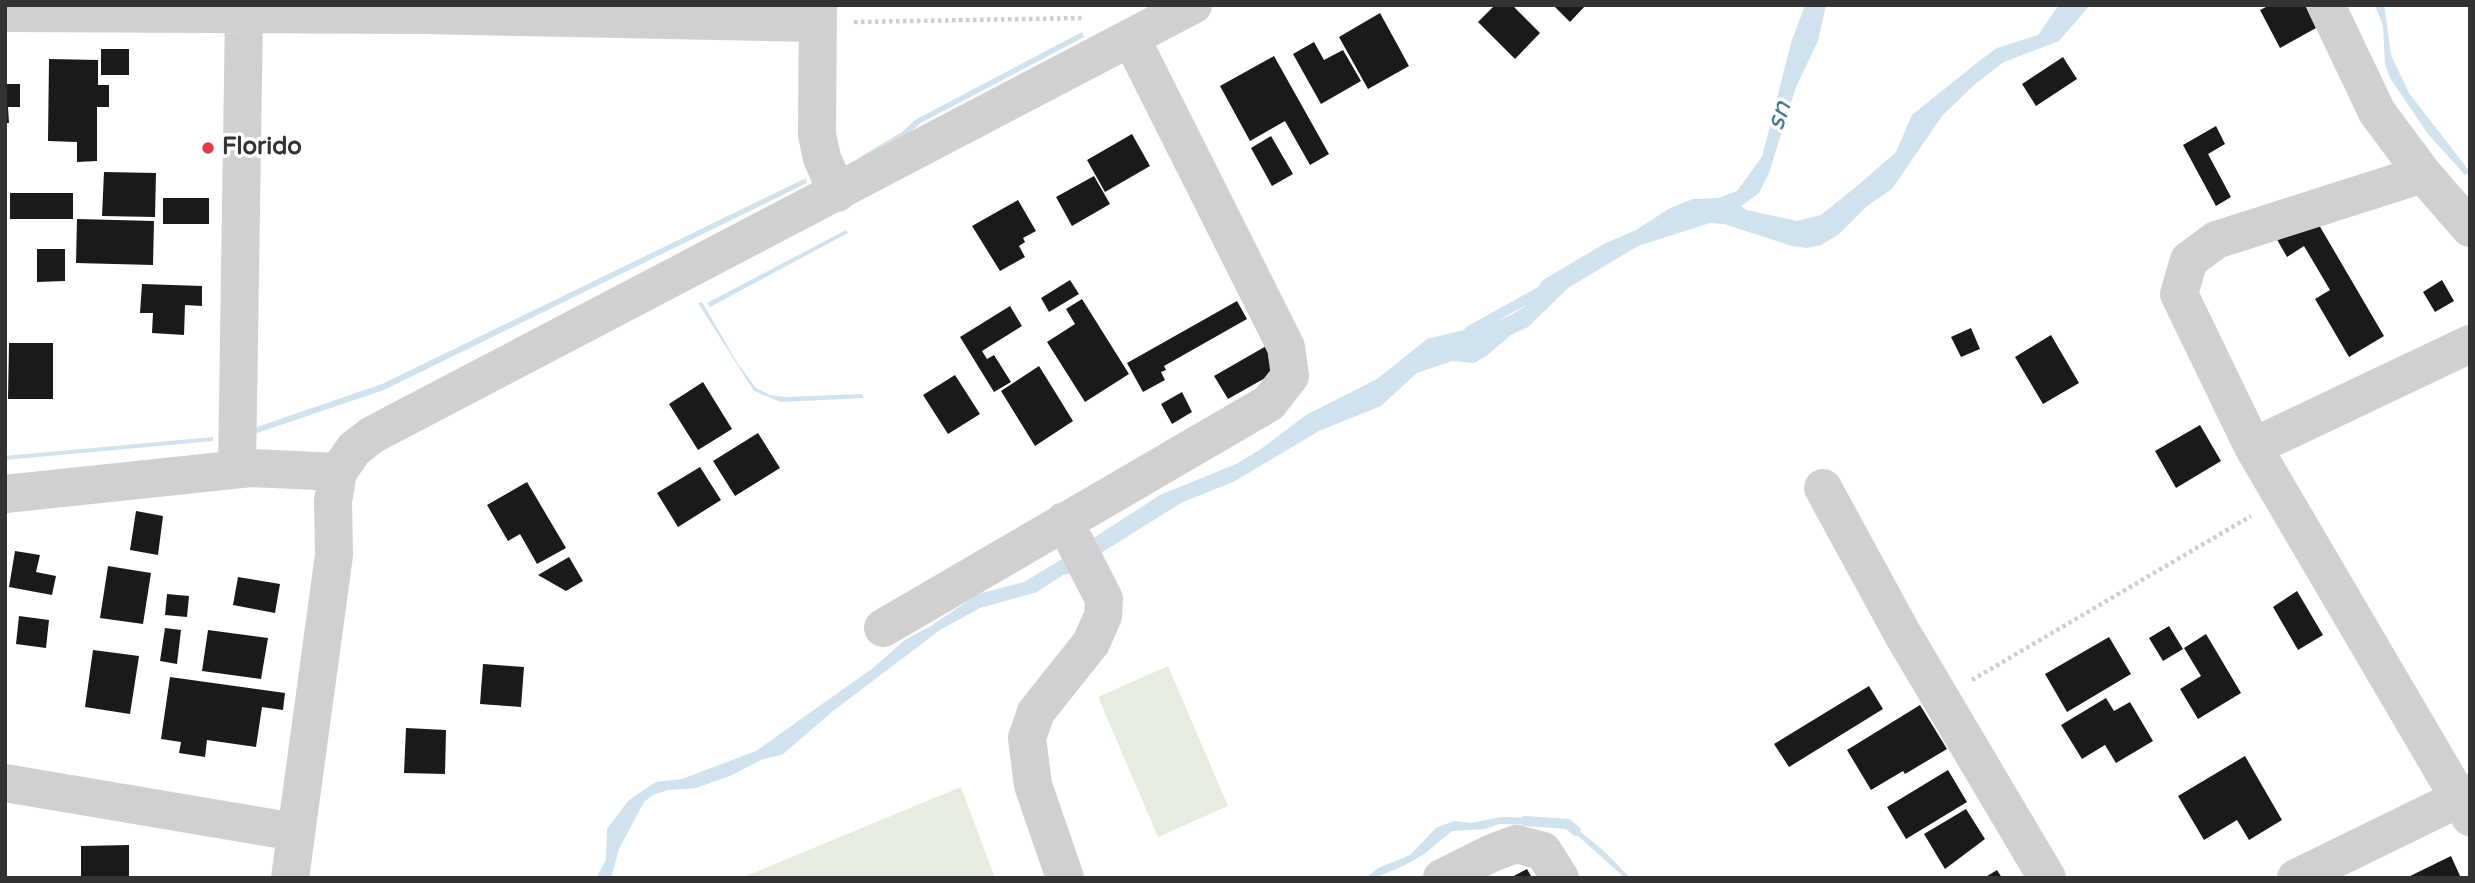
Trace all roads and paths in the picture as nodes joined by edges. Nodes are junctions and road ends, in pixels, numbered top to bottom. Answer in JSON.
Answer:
{"nodes":[{"id":1,"x":1193,"y":5,"type":"edge"},
{"id":2,"x":2326,"y":5,"type":"edge"},
{"id":3,"x":17,"y":10,"type":"edge"},
{"id":4,"x":421,"y":10,"type":"edge"},
{"id":5,"x":244,"y":14,"type":"junction"},
{"id":6,"x":817,"y":14,"type":"edge"},
{"id":7,"x":1080,"y":18,"type":"dead end"},
{"id":8,"x":1131,"y":38,"type":"junction"},
{"id":9,"x":2450,"y":185,"type":"edge"},
{"id":10,"x":837,"y":193,"type":"junction"},
{"id":11,"x":2470,"y":228,"type":"edge"},
{"id":12,"x":2470,"y":344,"type":"edge"},
{"id":13,"x":2253,"y":447,"type":"junction"},
{"id":14,"x":237,"y":469,"type":"junction"},
{"id":15,"x":338,"y":472,"type":"junction"},
{"id":16,"x":1823,"y":488,"type":"dead end"},
{"id":17,"x":5,"y":494,"type":"edge"},
{"id":18,"x":2283,"y":497,"type":"junction"},
{"id":19,"x":1077,"y":546,"type":"junction"},
{"id":20,"x":883,"y":628,"type":"dead end"},
{"id":21,"x":1941,"y":698,"type":"junction"},
{"id":22,"x":5,"y":783,"type":"edge"},
{"id":23,"x":2467,"y":802,"type":"edge"},
{"id":24,"x":295,"y":832,"type":"junction"},
{"id":25,"x":290,"y":878,"type":"edge"},
{"id":26,"x":1065,"y":878,"type":"edge"},
{"id":27,"x":1442,"y":878,"type":"edge"},
{"id":28,"x":1560,"y":878,"type":"edge"},
{"id":29,"x":2047,"y":878,"type":"edge"},
{"id":30,"x":2296,"y":878,"type":"edge"}],
"edges":[{"from":1,"to":8,"type":"street"},
{"from":2,"to":9,"type":"street"},
{"from":3,"to":5,"type":"street"},
{"from":4,"to":5,"type":"street"},
{"from":4,"to":6,"type":"street"},
{"from":5,"to":14,"type":"street"},
{"from":6,"to":7,"type":"path"},
{"from":6,"to":10,"type":"street"},
{"from":8,"to":10,"type":"street"},
{"from":8,"to":19,"type":"street"},
{"from":9,"to":11,"type":"street"},
{"from":9,"to":13,"type":"street"},
{"from":10,"to":15,"type":"street"},
{"from":12,"to":13,"type":"street"},
{"from":13,"to":18,"type":"street"},
{"from":14,"to":15,"type":"street"},
{"from":14,"to":17,"type":"street"},
{"from":15,"to":24,"type":"street"},
{"from":16,"to":21,"type":"street"},
{"from":18,"to":21,"type":"path"},
{"from":18,"to":23,"type":"street"},
{"from":19,"to":20,"type":"street"},
{"from":19,"to":26,"type":"street"},
{"from":21,"to":29,"type":"street"},
{"from":22,"to":24,"type":"street"},
{"from":23,"to":30,"type":"street"},
{"from":24,"to":25,"type":"street"},
{"from":27,"to":28,"type":"street"}]}
